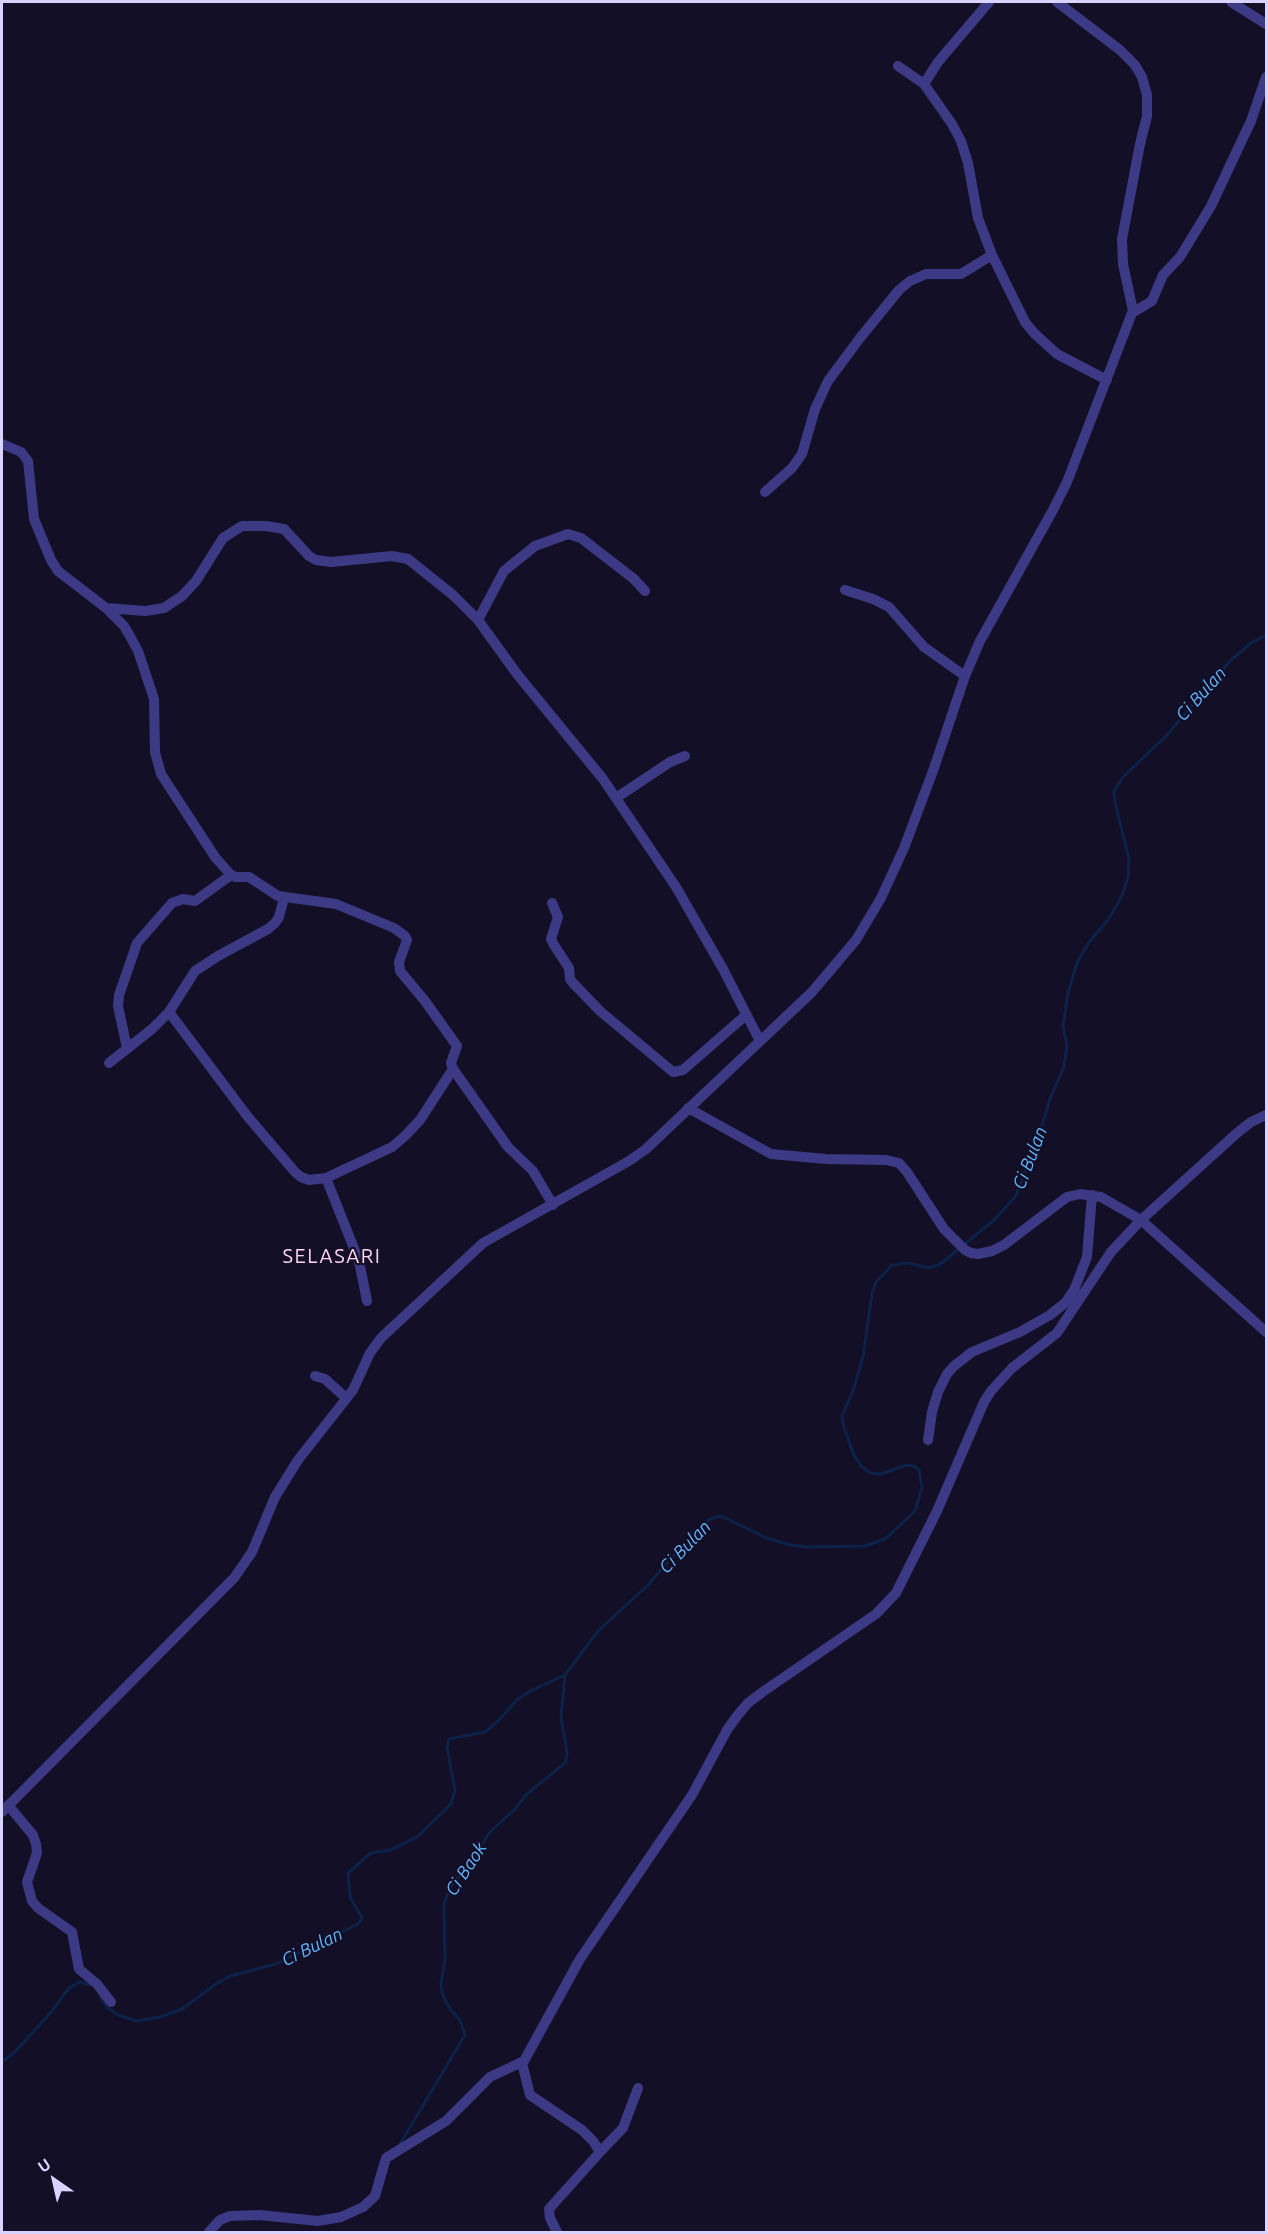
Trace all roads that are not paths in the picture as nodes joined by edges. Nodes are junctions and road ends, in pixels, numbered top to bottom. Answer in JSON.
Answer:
{"nodes":[{"id":1,"x":989,"y":2,"type":"edge"},
{"id":2,"x":1058,"y":2,"type":"edge"},
{"id":3,"x":1231,"y":2,"type":"edge"},
{"id":4,"x":1266,"y":24,"type":"edge"},
{"id":5,"x":898,"y":66,"type":"dead end"},
{"id":6,"x":1266,"y":77,"type":"edge"},
{"id":7,"x":924,"y":84,"type":"junction"},
{"id":8,"x":992,"y":255,"type":"junction"},
{"id":9,"x":1133,"y":310,"type":"junction"},
{"id":10,"x":1107,"y":380,"type":"junction"},
{"id":11,"x":2,"y":444,"type":"edge"},
{"id":12,"x":765,"y":492,"type":"dead end"},
{"id":13,"x":845,"y":590,"type":"dead end"},
{"id":14,"x":645,"y":591,"type":"dead end"},
{"id":15,"x":106,"y":608,"type":"junction"},
{"id":16,"x":478,"y":620,"type":"junction"},
{"id":17,"x":965,"y":676,"type":"junction"},
{"id":18,"x":685,"y":756,"type":"dead end"},
{"id":19,"x":616,"y":798,"type":"junction"},
{"id":20,"x":231,"y":875,"type":"junction"},
{"id":21,"x":284,"y":898,"type":"junction"},
{"id":22,"x":552,"y":903,"type":"dead end"},
{"id":23,"x":168,"y":1012,"type":"junction"},
{"id":24,"x":746,"y":1015,"type":"junction"},
{"id":25,"x":760,"y":1041,"type":"junction"},
{"id":26,"x":127,"y":1048,"type":"junction"},
{"id":27,"x":109,"y":1063,"type":"dead end"},
{"id":28,"x":453,"y":1069,"type":"junction"},
{"id":29,"x":688,"y":1108,"type":"junction"},
{"id":30,"x":1266,"y":1115,"type":"edge"},
{"id":31,"x":326,"y":1178,"type":"junction"},
{"id":32,"x":1092,"y":1195,"type":"junction"},
{"id":33,"x":554,"y":1205,"type":"junction"},
{"id":34,"x":1141,"y":1220,"type":"junction"},
{"id":35,"x":367,"y":1300,"type":"dead end"},
{"id":36,"x":1266,"y":1332,"type":"edge"},
{"id":37,"x":315,"y":1376,"type":"dead end"},
{"id":38,"x":346,"y":1398,"type":"junction"},
{"id":39,"x":928,"y":1440,"type":"dead end"},
{"id":40,"x":5,"y":1808,"type":"edge"},
{"id":41,"x":111,"y":2002,"type":"dead end"},
{"id":42,"x":522,"y":2063,"type":"junction"},
{"id":43,"x":638,"y":2088,"type":"dead end"},
{"id":44,"x":600,"y":2152,"type":"junction"},
{"id":45,"x":209,"y":2232,"type":"edge"},
{"id":46,"x":557,"y":2232,"type":"edge"}],
"edges":[{"from":1,"to":7,"type":"street"},
{"from":2,"to":9,"type":"street"},
{"from":3,"to":4,"type":"street"},
{"from":5,"to":7,"type":"street"},
{"from":6,"to":9,"type":"street"},
{"from":7,"to":8,"type":"street"},
{"from":8,"to":10,"type":"street"},
{"from":8,"to":12,"type":"street"},
{"from":9,"to":10,"type":"street"},
{"from":10,"to":17,"type":"street"},
{"from":11,"to":15,"type":"street"},
{"from":13,"to":17,"type":"street"},
{"from":14,"to":16,"type":"street"},
{"from":15,"to":16,"type":"street"},
{"from":15,"to":20,"type":"street"},
{"from":16,"to":19,"type":"street"},
{"from":17,"to":25,"type":"street"},
{"from":18,"to":19,"type":"street"},
{"from":19,"to":24,"type":"street"},
{"from":20,"to":21,"type":"street"},
{"from":20,"to":26,"type":"street"},
{"from":21,"to":23,"type":"street"},
{"from":21,"to":28,"type":"street"},
{"from":22,"to":24,"type":"street"},
{"from":23,"to":26,"type":"street"},
{"from":23,"to":31,"type":"street"},
{"from":24,"to":25,"type":"street"},
{"from":25,"to":29,"type":"street"},
{"from":26,"to":27,"type":"street"},
{"from":28,"to":31,"type":"street"},
{"from":28,"to":33,"type":"street"},
{"from":29,"to":32,"type":"street"},
{"from":29,"to":33,"type":"street"},
{"from":30,"to":34,"type":"street"},
{"from":31,"to":35,"type":"street"},
{"from":32,"to":34,"type":"street"},
{"from":32,"to":39,"type":"street"},
{"from":33,"to":38,"type":"street"},
{"from":34,"to":36,"type":"street"},
{"from":34,"to":42,"type":"street"},
{"from":37,"to":38,"type":"street"},
{"from":38,"to":40,"type":"street"},
{"from":40,"to":41,"type":"street"},
{"from":42,"to":44,"type":"street"},
{"from":42,"to":45,"type":"street"},
{"from":43,"to":44,"type":"street"},
{"from":44,"to":46,"type":"street"}]}
